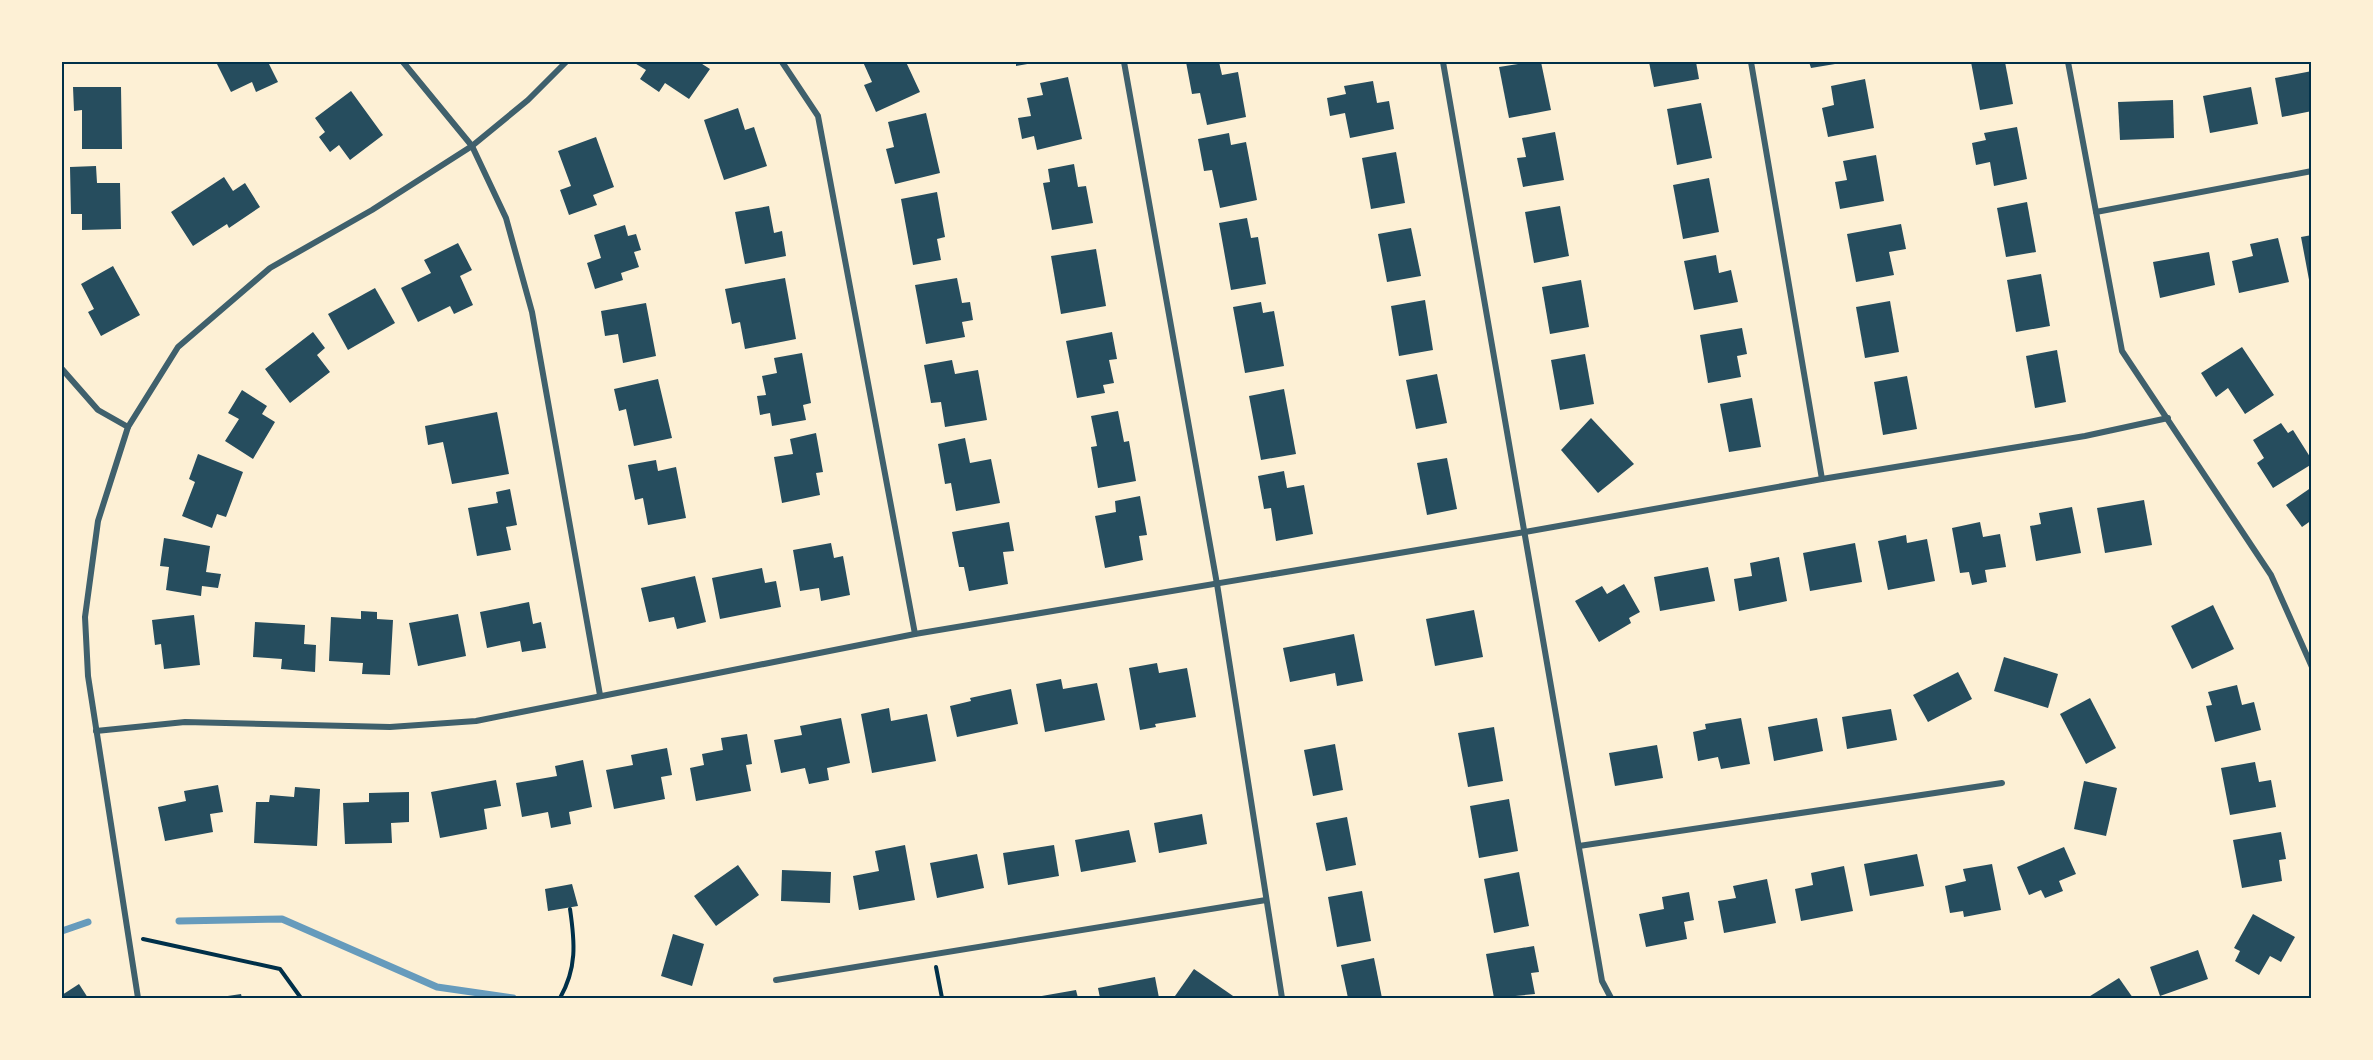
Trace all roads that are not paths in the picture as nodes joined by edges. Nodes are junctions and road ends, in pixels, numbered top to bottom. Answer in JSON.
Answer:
{"nodes":[{"id":1,"x":403,"y":62,"type":"edge"},
{"id":2,"x":566,"y":62,"type":"edge"},
{"id":3,"x":782,"y":62,"type":"edge"},
{"id":4,"x":1124,"y":62,"type":"edge"},
{"id":5,"x":1443,"y":62,"type":"edge"},
{"id":6,"x":1751,"y":62,"type":"edge"},
{"id":7,"x":2068,"y":62,"type":"edge"},
{"id":8,"x":472,"y":146,"type":"junction"},
{"id":9,"x":2312,"y":171,"type":"edge"},
{"id":10,"x":2096,"y":212,"type":"junction"},
{"id":11,"x":62,"y":369,"type":"edge"},
{"id":12,"x":2168,"y":418,"type":"junction"},
{"id":13,"x":128,"y":427,"type":"junction"},
{"id":14,"x":1822,"y":479,"type":"junction"},
{"id":15,"x":1525,"y":532,"type":"junction"},
{"id":16,"x":1217,"y":584,"type":"junction"},
{"id":17,"x":915,"y":634,"type":"junction"},
{"id":18,"x":2312,"y":667,"type":"edge"},
{"id":19,"x":600,"y":694,"type":"junction"},
{"id":20,"x":96,"y":731,"type":"junction"},
{"id":21,"x":2002,"y":783,"type":"dead end"},
{"id":22,"x":1579,"y":846,"type":"junction"},
{"id":23,"x":1266,"y":900,"type":"junction"},
{"id":24,"x":776,"y":980,"type":"dead end"},
{"id":25,"x":138,"y":999,"type":"edge"},
{"id":26,"x":1282,"y":999,"type":"edge"},
{"id":27,"x":1611,"y":999,"type":"edge"}],
"edges":[{"from":1,"to":8,"type":"street"},
{"from":2,"to":8,"type":"street"},
{"from":3,"to":17,"type":"street"},
{"from":4,"to":16,"type":"street"},
{"from":5,"to":15,"type":"street"},
{"from":6,"to":14,"type":"street"},
{"from":7,"to":10,"type":"street"},
{"from":8,"to":13,"type":"street"},
{"from":8,"to":19,"type":"street"},
{"from":9,"to":10,"type":"street"},
{"from":10,"to":12,"type":"street"},
{"from":11,"to":13,"type":"street"},
{"from":12,"to":14,"type":"street"},
{"from":12,"to":18,"type":"street"},
{"from":13,"to":20,"type":"street"},
{"from":14,"to":15,"type":"street"},
{"from":15,"to":16,"type":"street"},
{"from":15,"to":22,"type":"street"},
{"from":16,"to":17,"type":"street"},
{"from":16,"to":23,"type":"street"},
{"from":17,"to":19,"type":"street"},
{"from":19,"to":20,"type":"street"},
{"from":20,"to":25,"type":"street"},
{"from":21,"to":22,"type":"street"},
{"from":22,"to":27,"type":"street"},
{"from":23,"to":24,"type":"street"},
{"from":23,"to":26,"type":"street"}]}
